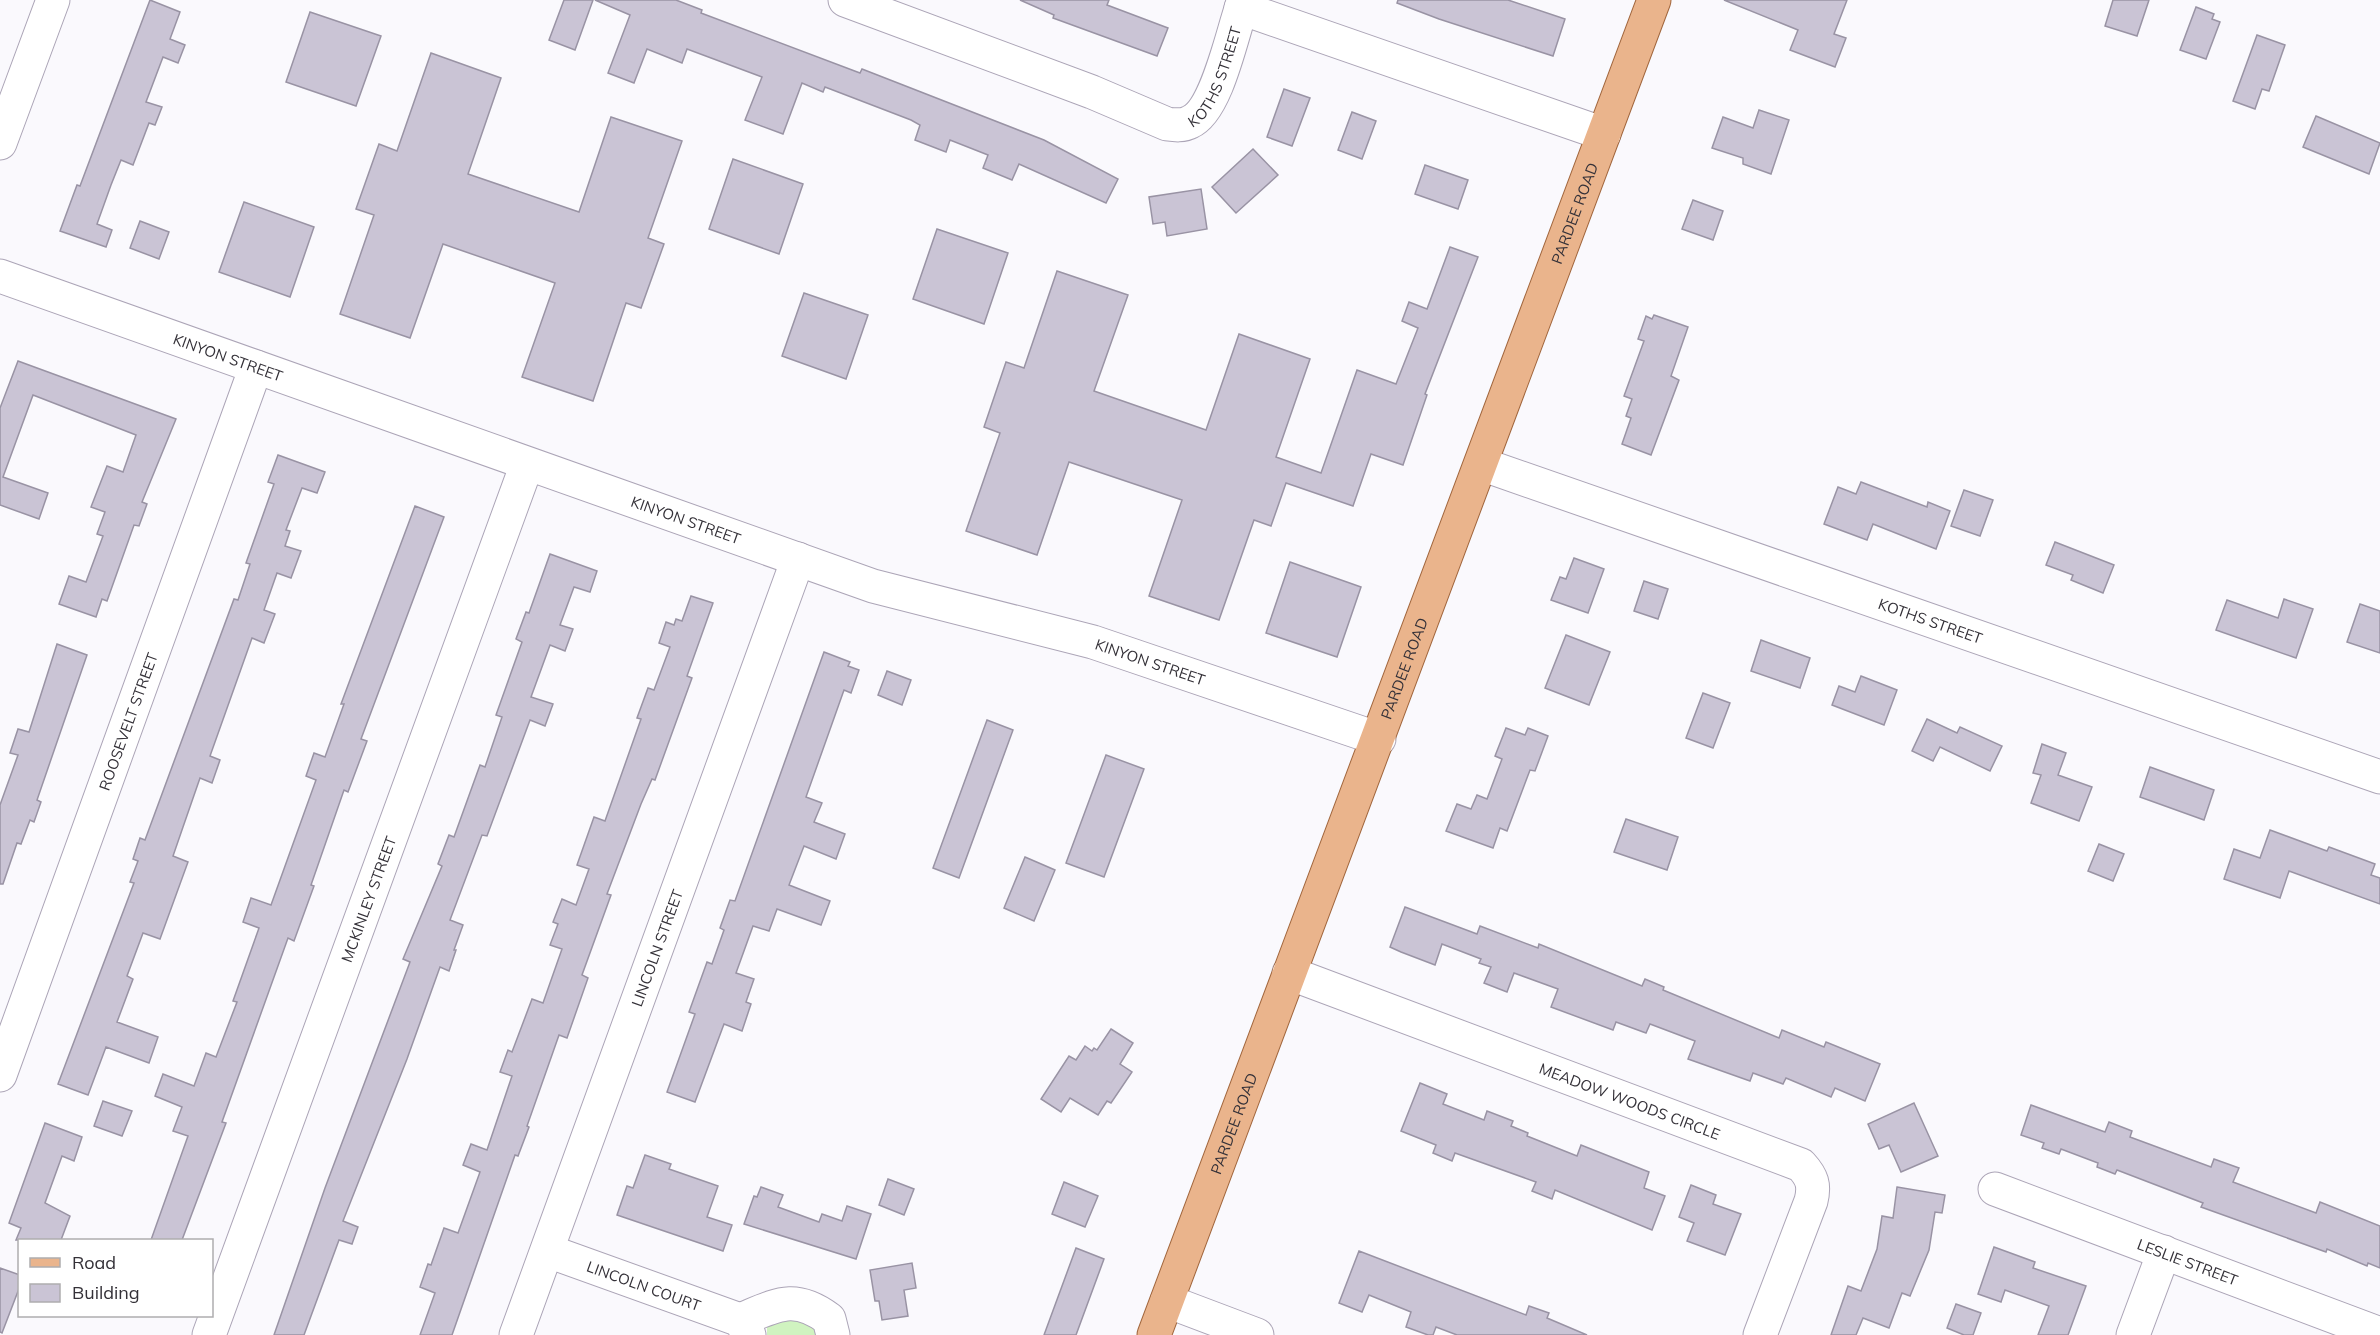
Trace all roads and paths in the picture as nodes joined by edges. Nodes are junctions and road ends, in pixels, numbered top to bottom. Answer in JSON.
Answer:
{"nodes":[{"id":1,"x":53,"y":0,"type":"edge"},
{"id":2,"x":846,"y":0,"type":"edge"},
{"id":3,"x":1654,"y":0,"type":"edge"},
{"id":4,"x":1242,"y":4,"type":"edge"},
{"id":5,"x":1604,"y":134,"type":"junction"},
{"id":6,"x":0,"y":143,"type":"edge"},
{"id":7,"x":0,"y":276,"type":"edge"},
{"id":8,"x":256,"y":367,"type":"junction"},
{"id":9,"x":527,"y":464,"type":"junction"},
{"id":10,"x":1481,"y":464,"type":"junction"},
{"id":11,"x":798,"y":559,"type":"junction"},
{"id":12,"x":1379,"y":739,"type":"junction"},
{"id":13,"x":2380,"y":777,"type":"edge"},
{"id":14,"x":1288,"y":973,"type":"junction"},
{"id":15,"x":0,"y":1075,"type":"edge"},
{"id":16,"x":1995,"y":1189,"type":"dead end"},
{"id":17,"x":548,"y":1251,"type":"junction"},
{"id":18,"x":2163,"y":1252,"type":"junction"},
{"id":19,"x":1167,"y":1301,"type":"junction"},
{"id":20,"x":744,"y":1328,"type":"edge"},
{"id":21,"x":2380,"y":1334,"type":"edge"},
{"id":22,"x":209,"y":1335,"type":"edge"},
{"id":23,"x":516,"y":1335,"type":"edge"},
{"id":24,"x":833,"y":1335,"type":"edge"},
{"id":25,"x":1154,"y":1335,"type":"edge"},
{"id":26,"x":1257,"y":1335,"type":"edge"},
{"id":27,"x":1760,"y":1335,"type":"edge"},
{"id":28,"x":2133,"y":1335,"type":"edge"}],
"edges":[{"from":1,"to":6,"type":"street"},
{"from":2,"to":4,"type":"street","name":"KOTHS STREET"},
{"from":3,"to":5,"type":"main road","name":"PARDEE ROAD"},
{"from":4,"to":5,"type":"street","name":"KOTHS STREET"},
{"from":5,"to":10,"type":"main road","name":"PARDEE ROAD"},
{"from":7,"to":8,"type":"street","name":"KINYON STREET"},
{"from":8,"to":9,"type":"street","name":"KINYON STREET"},
{"from":8,"to":15,"type":"street","name":"ROOSEVELT STREET"},
{"from":9,"to":11,"type":"street","name":"KINYON STREET"},
{"from":9,"to":22,"type":"street","name":"MCKINLEY STREET"},
{"from":10,"to":12,"type":"main road","name":"PARDEE ROAD"},
{"from":10,"to":13,"type":"street","name":"KOTHS STREET"},
{"from":11,"to":12,"type":"street","name":"KINYON STREET"},
{"from":11,"to":17,"type":"street","name":"LINCOLN STREET"},
{"from":12,"to":14,"type":"main road","name":"PARDEE ROAD"},
{"from":14,"to":19,"type":"main road","name":"PARDEE ROAD"},
{"from":14,"to":27,"type":"street","name":"MEADOW WOODS CIRCLE"},
{"from":16,"to":18,"type":"street","name":"LESLIE STREET"},
{"from":17,"to":20,"type":"street","name":"LINCOLN COURT"},
{"from":17,"to":23,"type":"street","name":"LINCOLN STREET"},
{"from":18,"to":21,"type":"street","name":"LESLIE STREET"},
{"from":18,"to":28,"type":"street"},
{"from":19,"to":25,"type":"main road","name":"PARDEE ROAD"},
{"from":19,"to":26,"type":"street"},
{"from":20,"to":24,"type":"street","name":"LINCOLN COURT"}]}
